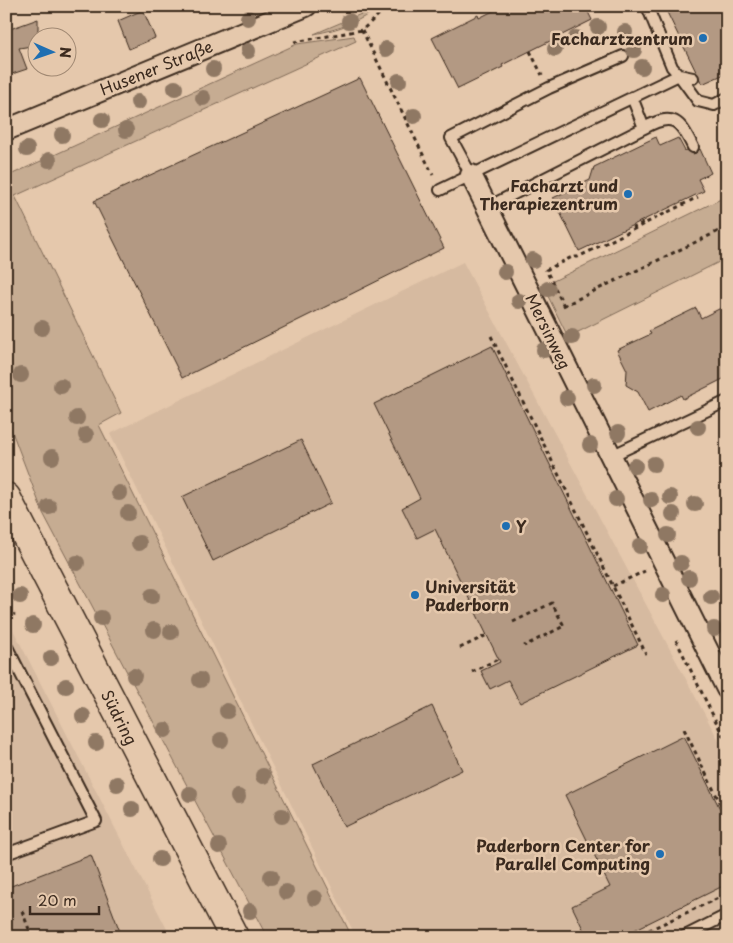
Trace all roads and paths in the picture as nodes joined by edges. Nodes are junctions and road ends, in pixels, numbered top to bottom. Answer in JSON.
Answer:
{"nodes":[{"id":1,"x":306,"y":6,"type":"edge"},
{"id":2,"x":388,"y":6,"type":"edge"},
{"id":3,"x":647,"y":6,"type":"edge"},
{"id":4,"x":362,"y":30,"type":"junction"},
{"id":5,"x":294,"y":42,"type":"dead end"},
{"id":6,"x":530,"y":51,"type":"dead end"},
{"id":7,"x":623,"y":56,"type":"dead end"},
{"id":8,"x":679,"y":75,"type":"junction"},
{"id":9,"x":693,"y":78,"type":"dead end"},
{"id":10,"x":549,"y":88,"type":"junction"},
{"id":11,"x":632,"y":98,"type":"junction"},
{"id":12,"x":727,"y":98,"type":"edge"},
{"id":13,"x":644,"y":128,"type":"junction"},
{"id":14,"x":6,"y":130,"type":"edge"},
{"id":15,"x":692,"y":147,"type":"dead end"},
{"id":16,"x":471,"y":175,"type":"junction"},
{"id":17,"x":440,"y":190,"type":"joint"},
{"id":18,"x":698,"y":197,"type":"dead end"},
{"id":19,"x":488,"y":208,"type":"junction"},
{"id":20,"x":644,"y":220,"type":"dead end"},
{"id":21,"x":727,"y":227,"type":"edge"},
{"id":22,"x":632,"y":231,"type":"junction"},
{"id":23,"x":564,"y":306,"type":"junction"},
{"id":24,"x":542,"y":317,"type":"junction"},
{"id":25,"x":491,"y":336,"type":"dead end"},
{"id":26,"x":727,"y":401,"type":"edge"},
{"id":27,"x":611,"y":456,"type":"junction"},
{"id":28,"x":6,"y":497,"type":"edge"},
{"id":29,"x":664,"y":562,"type":"junction"},
{"id":30,"x":613,"y":586,"type":"junction"},
{"id":31,"x":15,"y":614,"type":"dead end"},
{"id":32,"x":6,"y":618,"type":"edge"},
{"id":33,"x":513,"y":622,"type":"dead end"},
{"id":34,"x":487,"y":635,"type":"dead end"},
{"id":35,"x":676,"y":640,"type":"dead end"},
{"id":36,"x":6,"y":645,"type":"edge"},
{"id":37,"x":524,"y":646,"type":"dead end"},
{"id":38,"x":460,"y":648,"type":"dead end"},
{"id":39,"x":646,"y":654,"type":"dead end"},
{"id":40,"x":498,"y":658,"type":"dead end"},
{"id":41,"x":472,"y":672,"type":"dead end"},
{"id":42,"x":724,"y":677,"type":"edge"},
{"id":43,"x":684,"y":730,"type":"dead end"},
{"id":44,"x":727,"y":744,"type":"edge"},
{"id":45,"x":727,"y":817,"type":"edge"},
{"id":46,"x":6,"y":854,"type":"edge"},
{"id":47,"x":727,"y":894,"type":"edge"},
{"id":48,"x":22,"y":911,"type":"dead end"},
{"id":49,"x":727,"y":915,"type":"edge"},
{"id":50,"x":651,"y":929,"type":"junction"},
{"id":51,"x":32,"y":937,"type":"edge"},
{"id":52,"x":234,"y":937,"type":"edge"},
{"id":53,"x":634,"y":937,"type":"edge"},
{"id":54,"x":655,"y":937,"type":"edge"},
{"id":55,"x":682,"y":937,"type":"edge"}],
"edges":[{"from":1,"to":14,"type":"street","name":"Husener Straße"},
{"from":2,"to":4,"type":"path"},
{"from":3,"to":8,"type":"lane"},
{"from":4,"to":5,"type":"path"},
{"from":4,"to":17,"type":"path"},
{"from":6,"to":10,"type":"path"},
{"from":7,"to":10,"type":"lane"},
{"from":8,"to":9,"type":"lane"},
{"from":8,"to":11,"type":"lane"},
{"from":8,"to":12,"type":"lane"},
{"from":10,"to":16,"type":"lane"},
{"from":11,"to":13,"type":"lane"},
{"from":11,"to":16,"type":"lane"},
{"from":13,"to":15,"type":"lane"},
{"from":13,"to":19,"type":"lane"},
{"from":16,"to":17,"type":"lane"},
{"from":16,"to":19,"type":"street","name":"Mersinweg"},
{"from":18,"to":22,"type":"path"},
{"from":19,"to":24,"type":"street","name":"Mersinweg"},
{"from":20,"to":22,"type":"path"},
{"from":21,"to":23,"type":"path"},
{"from":22,"to":23,"type":"path"},
{"from":23,"to":24,"type":"path"},
{"from":24,"to":27,"type":"street","name":"Mersinweg"},
{"from":25,"to":30,"type":"path"},
{"from":26,"to":27,"type":"lane"},
{"from":27,"to":29,"type":"street","name":"Mersinweg"},
{"from":28,"to":52,"type":"main road","name":"Südring"},
{"from":29,"to":30,"type":"path"},
{"from":29,"to":42,"type":"street","name":"Mersinweg"},
{"from":30,"to":39,"type":"path"},
{"from":31,"to":32,"type":"path"},
{"from":33,"to":37,"type":"path"},
{"from":34,"to":38,"type":"path"},
{"from":35,"to":44,"type":"path"},
{"from":36,"to":46,"type":"lane"},
{"from":40,"to":41,"type":"path"},
{"from":43,"to":45,"type":"path"},
{"from":47,"to":50,"type":"path"},
{"from":48,"to":51,"type":"path"},
{"from":49,"to":55,"type":"lane"},
{"from":50,"to":53,"type":"path"},
{"from":50,"to":54,"type":"path"}]}
